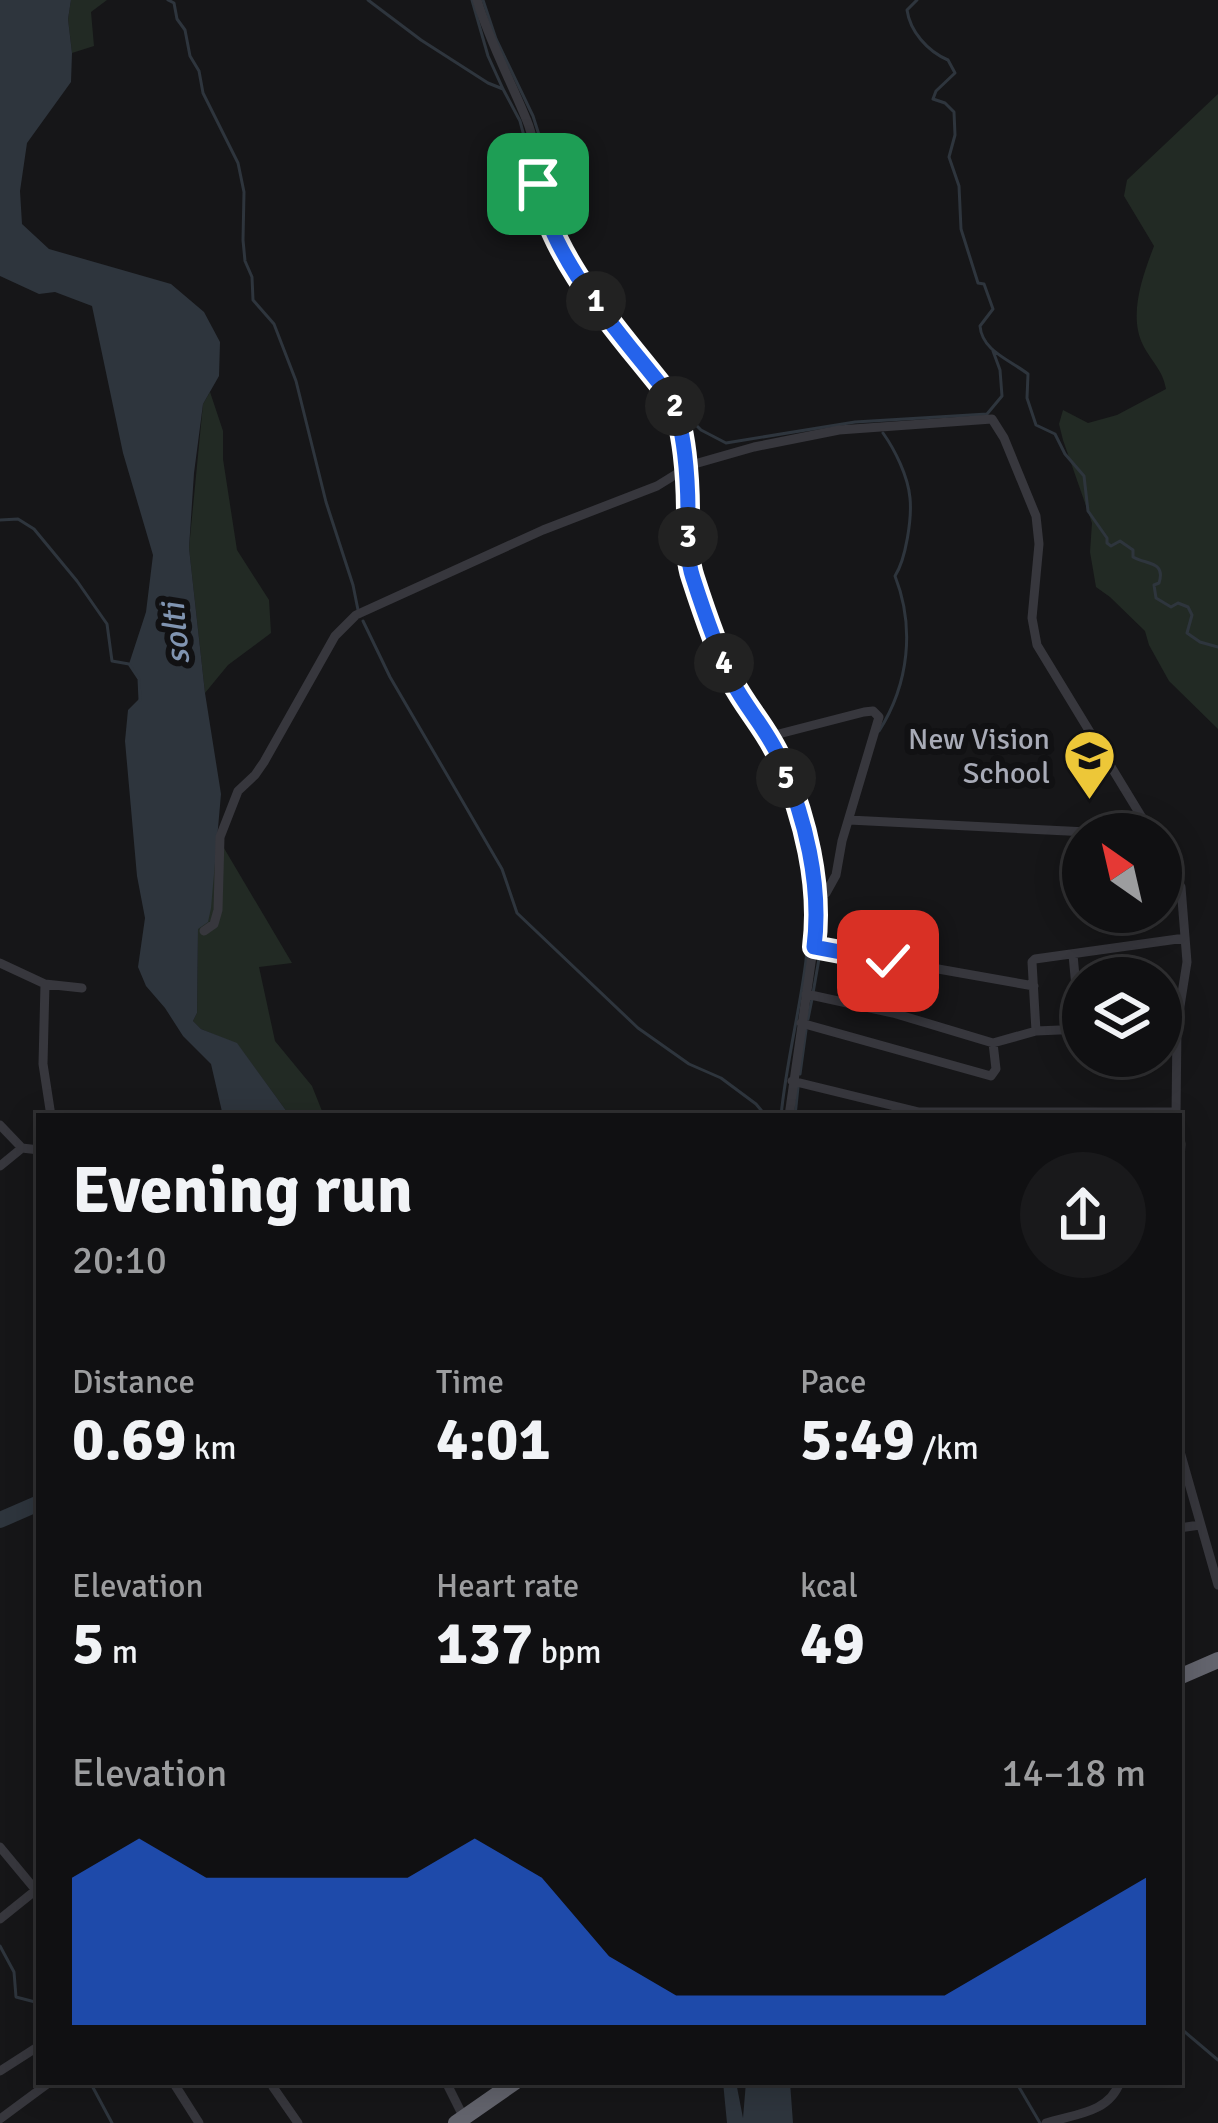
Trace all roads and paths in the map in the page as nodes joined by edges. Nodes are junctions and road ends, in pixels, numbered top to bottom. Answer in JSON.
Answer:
{"nodes":[{"id":1,"x":477,"y":0,"type":"edge"},
{"id":2,"x":685,"y":468,"type":"junction"},
{"id":3,"x":767,"y":737,"type":"junction"},
{"id":4,"x":1140,"y":813,"type":"edge"},
{"id":5,"x":849,"y":820,"type":"junction"},
{"id":6,"x":1062,"y":831,"type":"edge"},
{"id":7,"x":816,"y":896,"type":"junction"},
{"id":8,"x":1182,"y":900,"type":"edge"},
{"id":9,"x":204,"y":931,"type":"dead end"},
{"id":10,"x":1185,"y":938,"type":"junction"},
{"id":11,"x":814,"y":947,"type":"junction"},
{"id":12,"x":1073,"y":956,"type":"joint"},
{"id":13,"x":0,"y":963,"type":"edge"},
{"id":14,"x":45,"y":984,"type":"junction"},
{"id":15,"x":1034,"y":986,"type":"junction"},
{"id":16,"x":82,"y":988,"type":"dead end"},
{"id":17,"x":1182,"y":993,"type":"edge"},
{"id":18,"x":806,"y":994,"type":"junction"},
{"id":19,"x":801,"y":1023,"type":"junction"},
{"id":20,"x":1062,"y":1030,"type":"edge"},
{"id":21,"x":1036,"y":1031,"type":"junction"},
{"id":22,"x":993,"y":1043,"type":"junction"},
{"id":23,"x":1176,"y":1077,"type":"edge"},
{"id":24,"x":792,"y":1082,"type":"junction"},
{"id":25,"x":51,"y":1113,"type":"edge"},
{"id":26,"x":789,"y":1113,"type":"edge"},
{"id":27,"x":1048,"y":1113,"type":"edge"},
{"id":28,"x":1176,"y":1113,"type":"edge"},
{"id":29,"x":0,"y":1125,"type":"edge"},
{"id":30,"x":22,"y":1148,"type":"junction"},
{"id":31,"x":36,"y":1150,"type":"edge"},
{"id":32,"x":0,"y":1166,"type":"edge"},
{"id":33,"x":1182,"y":1459,"type":"edge"},
{"id":34,"x":1200,"y":1525,"type":"junction"},
{"id":35,"x":1182,"y":1528,"type":"edge"},
{"id":36,"x":1218,"y":1585,"type":"edge"},
{"id":37,"x":1218,"y":1660,"type":"edge"},
{"id":38,"x":1182,"y":1676,"type":"edge"},
{"id":39,"x":0,"y":1847,"type":"edge"},
{"id":40,"x":36,"y":1891,"type":"edge"},
{"id":41,"x":36,"y":1893,"type":"edge"},
{"id":42,"x":0,"y":1919,"type":"edge"},
{"id":43,"x":36,"y":2047,"type":"edge"},
{"id":44,"x":0,"y":2071,"type":"edge"},
{"id":45,"x":46,"y":2085,"type":"edge"},
{"id":46,"x":175,"y":2085,"type":"edge"},
{"id":47,"x":273,"y":2085,"type":"edge"},
{"id":48,"x":447,"y":2085,"type":"edge"},
{"id":49,"x":510,"y":2085,"type":"edge"},
{"id":50,"x":1119,"y":2085,"type":"edge"},
{"id":51,"x":0,"y":2119,"type":"edge"},
{"id":52,"x":462,"y":2122,"type":"edge"},
{"id":53,"x":199,"y":2123,"type":"edge"},
{"id":54,"x":298,"y":2123,"type":"edge"},
{"id":55,"x":1046,"y":2123,"type":"edge"}],
"edges":[{"from":1,"to":2,"type":"street"},
{"from":2,"to":3,"type":"street"},
{"from":2,"to":4,"type":"street"},
{"from":2,"to":9,"type":"street"},
{"from":3,"to":5,"type":"street"},
{"from":3,"to":7,"type":"street"},
{"from":5,"to":6,"type":"street"},
{"from":5,"to":7,"type":"street"},
{"from":7,"to":11,"type":"street"},
{"from":8,"to":10,"type":"street"},
{"from":10,"to":12,"type":"street"},
{"from":10,"to":17,"type":"street"},
{"from":11,"to":15,"type":"street"},
{"from":11,"to":18,"type":"street"},
{"from":12,"to":15,"type":"street"},
{"from":13,"to":14,"type":"street"},
{"from":14,"to":16,"type":"street"},
{"from":14,"to":25,"type":"street"},
{"from":15,"to":21,"type":"street"},
{"from":18,"to":19,"type":"street"},
{"from":18,"to":22,"type":"street"},
{"from":19,"to":22,"type":"street"},
{"from":19,"to":24,"type":"street"},
{"from":20,"to":21,"type":"street"},
{"from":21,"to":22,"type":"street"},
{"from":23,"to":28,"type":"street"},
{"from":24,"to":26,"type":"street"},
{"from":24,"to":27,"type":"street"},
{"from":29,"to":30,"type":"street"},
{"from":30,"to":31,"type":"street"},
{"from":30,"to":32,"type":"street"},
{"from":33,"to":34,"type":"street"},
{"from":34,"to":35,"type":"street"},
{"from":34,"to":36,"type":"street"},
{"from":37,"to":38,"type":"highway"},
{"from":39,"to":40,"type":"street"},
{"from":41,"to":42,"type":"street"},
{"from":43,"to":44,"type":"street"},
{"from":45,"to":51,"type":"street"},
{"from":46,"to":53,"type":"street"},
{"from":47,"to":54,"type":"street"},
{"from":48,"to":52,"type":"street"},
{"from":49,"to":52,"type":"highway"},
{"from":50,"to":55,"type":"street"}]}
